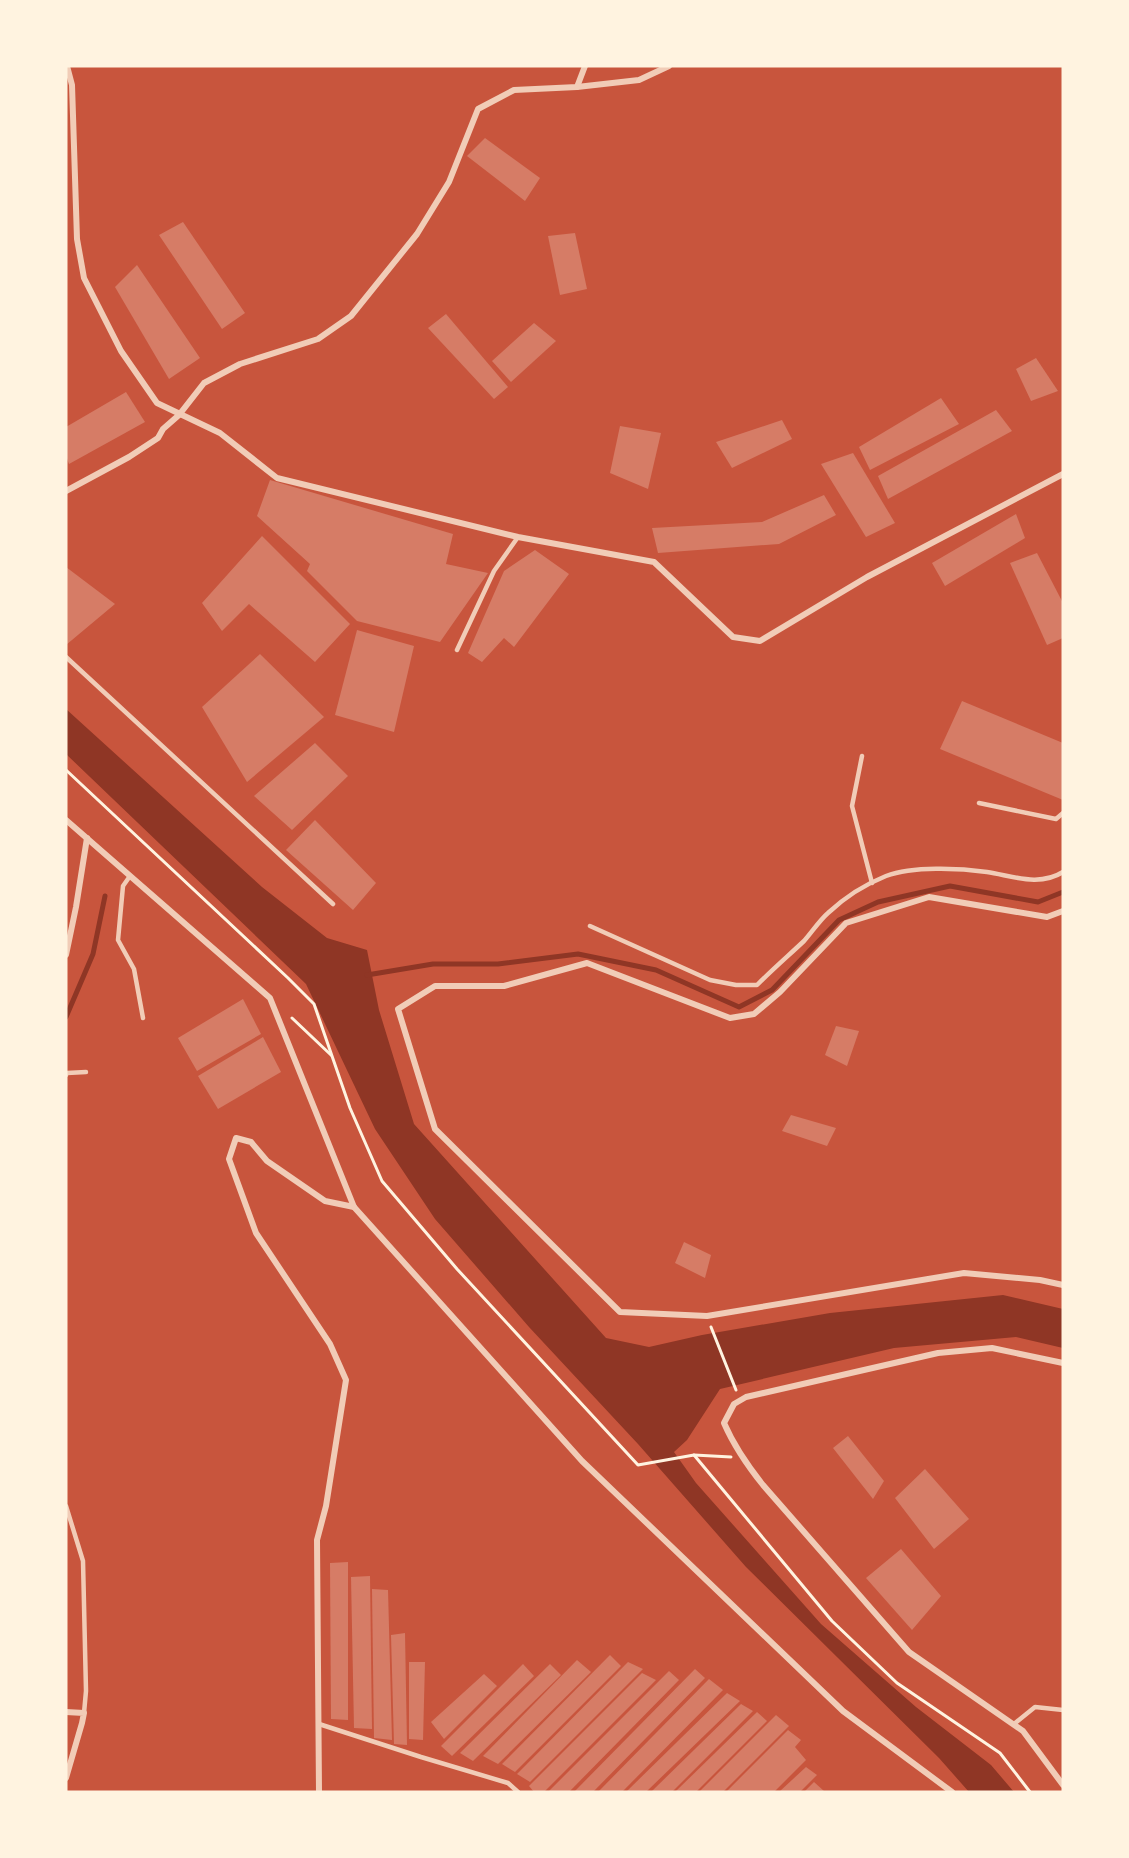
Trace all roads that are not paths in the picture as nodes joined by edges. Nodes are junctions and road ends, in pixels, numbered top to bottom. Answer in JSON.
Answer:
{"nodes":[{"id":1,"x":67,"y":66,"type":"edge"},
{"id":2,"x":585,"y":66,"type":"edge"},
{"id":3,"x":669,"y":66,"type":"edge"},
{"id":4,"x":577,"y":87,"type":"junction"},
{"id":5,"x":179,"y":415,"type":"junction"},
{"id":6,"x":1063,"y":474,"type":"edge"},
{"id":7,"x":66,"y":491,"type":"edge"},
{"id":8,"x":518,"y":537,"type":"junction"},
{"id":9,"x":457,"y":650,"type":"dead end"},
{"id":10,"x":66,"y":657,"type":"edge"},
{"id":11,"x":862,"y":756,"type":"dead end"},
{"id":12,"x":979,"y":803,"type":"dead end"},
{"id":13,"x":1063,"y":813,"type":"edge"},
{"id":14,"x":66,"y":820,"type":"edge"},
{"id":15,"x":87,"y":838,"type":"junction"},
{"id":16,"x":1063,"y":872,"type":"edge"},
{"id":17,"x":130,"y":876,"type":"junction"},
{"id":18,"x":872,"y":883,"type":"junction"},
{"id":19,"x":333,"y":904,"type":"dead end"},
{"id":20,"x":1063,"y":911,"type":"edge"},
{"id":21,"x":590,"y":926,"type":"dead end"},
{"id":22,"x":66,"y":955,"type":"edge"},
{"id":23,"x":143,"y":1018,"type":"dead end"},
{"id":24,"x":86,"y":1072,"type":"dead end"},
{"id":25,"x":66,"y":1075,"type":"edge"},
{"id":26,"x":354,"y":1207,"type":"junction"},
{"id":27,"x":1063,"y":1285,"type":"edge"},
{"id":28,"x":1063,"y":1363,"type":"edge"},
{"id":29,"x":66,"y":1506,"type":"edge"},
{"id":30,"x":1063,"y":1710,"type":"edge"},
{"id":31,"x":66,"y":1712,"type":"edge"},
{"id":32,"x":84,"y":1713,"type":"junction"},
{"id":33,"x":320,"y":1724,"type":"junction"},
{"id":34,"x":1014,"y":1724,"type":"junction"},
{"id":35,"x":66,"y":1778,"type":"edge"},
{"id":36,"x":1063,"y":1785,"type":"edge"},
{"id":37,"x":319,"y":1792,"type":"edge"},
{"id":38,"x":518,"y":1792,"type":"edge"},
{"id":39,"x":952,"y":1792,"type":"edge"}],
"edges":[{"from":1,"to":5,"type":"street"},
{"from":2,"to":4,"type":"street"},
{"from":3,"to":4,"type":"street"},
{"from":4,"to":5,"type":"street"},
{"from":5,"to":7,"type":"street"},
{"from":5,"to":8,"type":"street"},
{"from":6,"to":8,"type":"street"},
{"from":8,"to":9,"type":"lane"},
{"from":10,"to":19,"type":"lane"},
{"from":11,"to":18,"type":"lane"},
{"from":12,"to":13,"type":"lane"},
{"from":14,"to":15,"type":"street"},
{"from":15,"to":17,"type":"street"},
{"from":15,"to":22,"type":"street"},
{"from":16,"to":18,"type":"lane"},
{"from":17,"to":23,"type":"lane"},
{"from":17,"to":26,"type":"street"},
{"from":18,"to":21,"type":"lane"},
{"from":20,"to":27,"type":"street"},
{"from":24,"to":25,"type":"lane"},
{"from":26,"to":33,"type":"street"},
{"from":26,"to":39,"type":"street"},
{"from":28,"to":34,"type":"street"},
{"from":29,"to":32,"type":"lane"},
{"from":30,"to":34,"type":"lane"},
{"from":31,"to":32,"type":"street"},
{"from":32,"to":35,"type":"street"},
{"from":33,"to":37,"type":"street"},
{"from":33,"to":38,"type":"lane"},
{"from":34,"to":36,"type":"street"}]}
